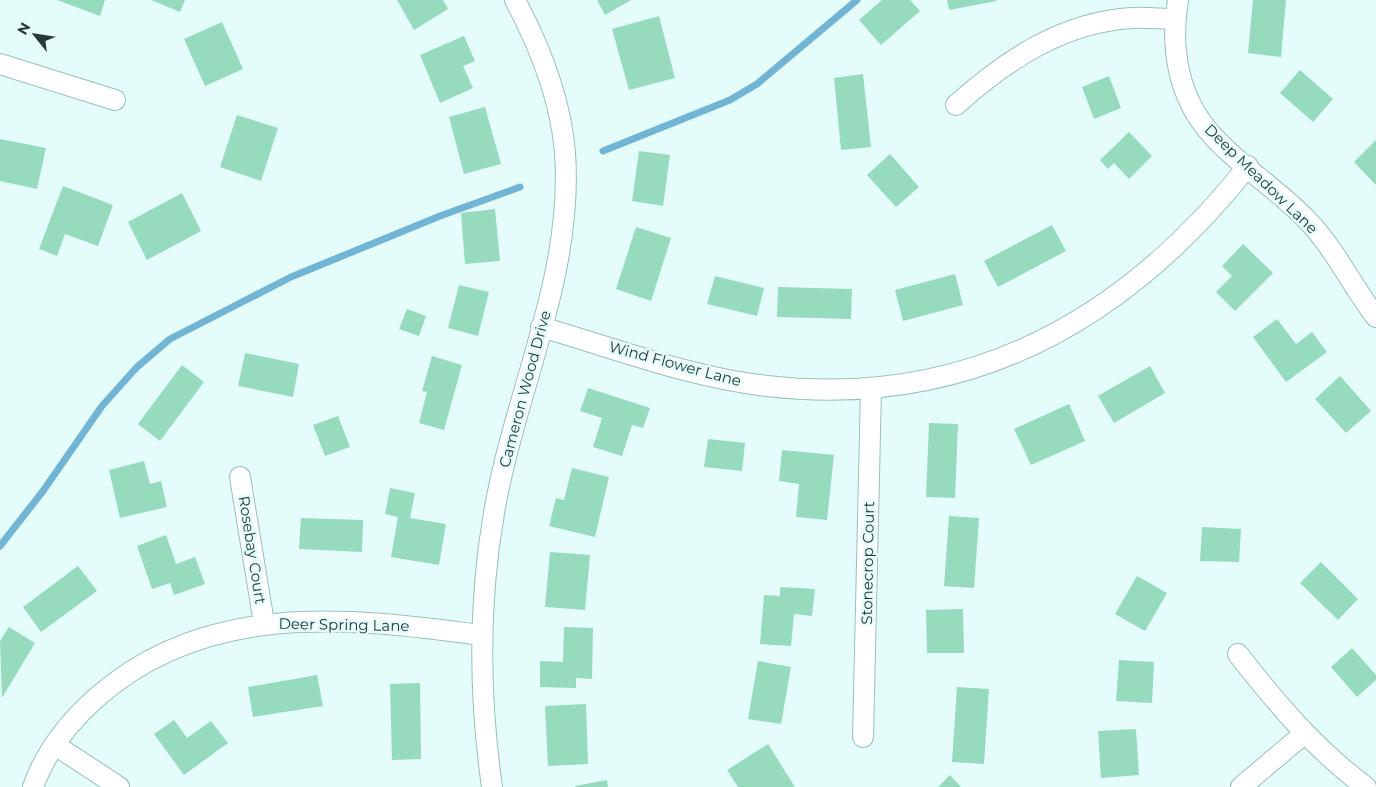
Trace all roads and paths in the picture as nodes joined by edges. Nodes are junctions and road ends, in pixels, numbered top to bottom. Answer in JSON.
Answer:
{"nodes":[{"id":1,"x":515,"y":0,"type":"edge"},
{"id":2,"x":1176,"y":10,"type":"edge"},
{"id":3,"x":0,"y":64,"type":"edge"},
{"id":4,"x":115,"y":100,"type":"dead end"},
{"id":5,"x":956,"y":104,"type":"dead end"},
{"id":6,"x":1248,"y":166,"type":"junction"},
{"id":7,"x":1376,"y":317,"type":"edge"},
{"id":8,"x":541,"y":327,"type":"junction"},
{"id":9,"x":871,"y":388,"type":"junction"},
{"id":10,"x":240,"y":477,"type":"dead end"},
{"id":11,"x":264,"y":624,"type":"junction"},
{"id":12,"x":481,"y":635,"type":"junction"},
{"id":13,"x":1238,"y":654,"type":"dead end"},
{"id":14,"x":1305,"y":733,"type":"junction"},
{"id":15,"x":863,"y":737,"type":"dead end"},
{"id":16,"x":55,"y":745,"type":"junction"},
{"id":17,"x":33,"y":787,"type":"edge"},
{"id":18,"x":119,"y":787,"type":"edge"},
{"id":19,"x":492,"y":787,"type":"edge"},
{"id":20,"x":1241,"y":787,"type":"edge"},
{"id":21,"x":1366,"y":787,"type":"edge"}],
"edges":[{"from":1,"to":8,"type":"street","name":"Cameron Wood Drive"},
{"from":2,"to":5,"type":"street"},
{"from":2,"to":6,"type":"street","name":"Deep Meadow Lane"},
{"from":3,"to":4,"type":"street"},
{"from":6,"to":7,"type":"street","name":"Deep Meadow Lane"},
{"from":6,"to":9,"type":"street","name":"Wind Flower Lane"},
{"from":8,"to":9,"type":"street","name":"Wind Flower Lane"},
{"from":8,"to":12,"type":"street","name":"Cameron Wood Drive"},
{"from":9,"to":15,"type":"street","name":"Stonecrop Court"},
{"from":10,"to":11,"type":"street","name":"Rosebay Court"},
{"from":11,"to":12,"type":"street","name":"Deer Spring Lane"},
{"from":11,"to":16,"type":"street","name":"Deer Spring Lane"},
{"from":12,"to":19,"type":"street","name":"Cameron Wood Drive"},
{"from":13,"to":14,"type":"street"},
{"from":14,"to":20,"type":"street"},
{"from":14,"to":21,"type":"street"},
{"from":16,"to":17,"type":"street","name":"Deer Spring Lane"},
{"from":16,"to":18,"type":"street"}]}
